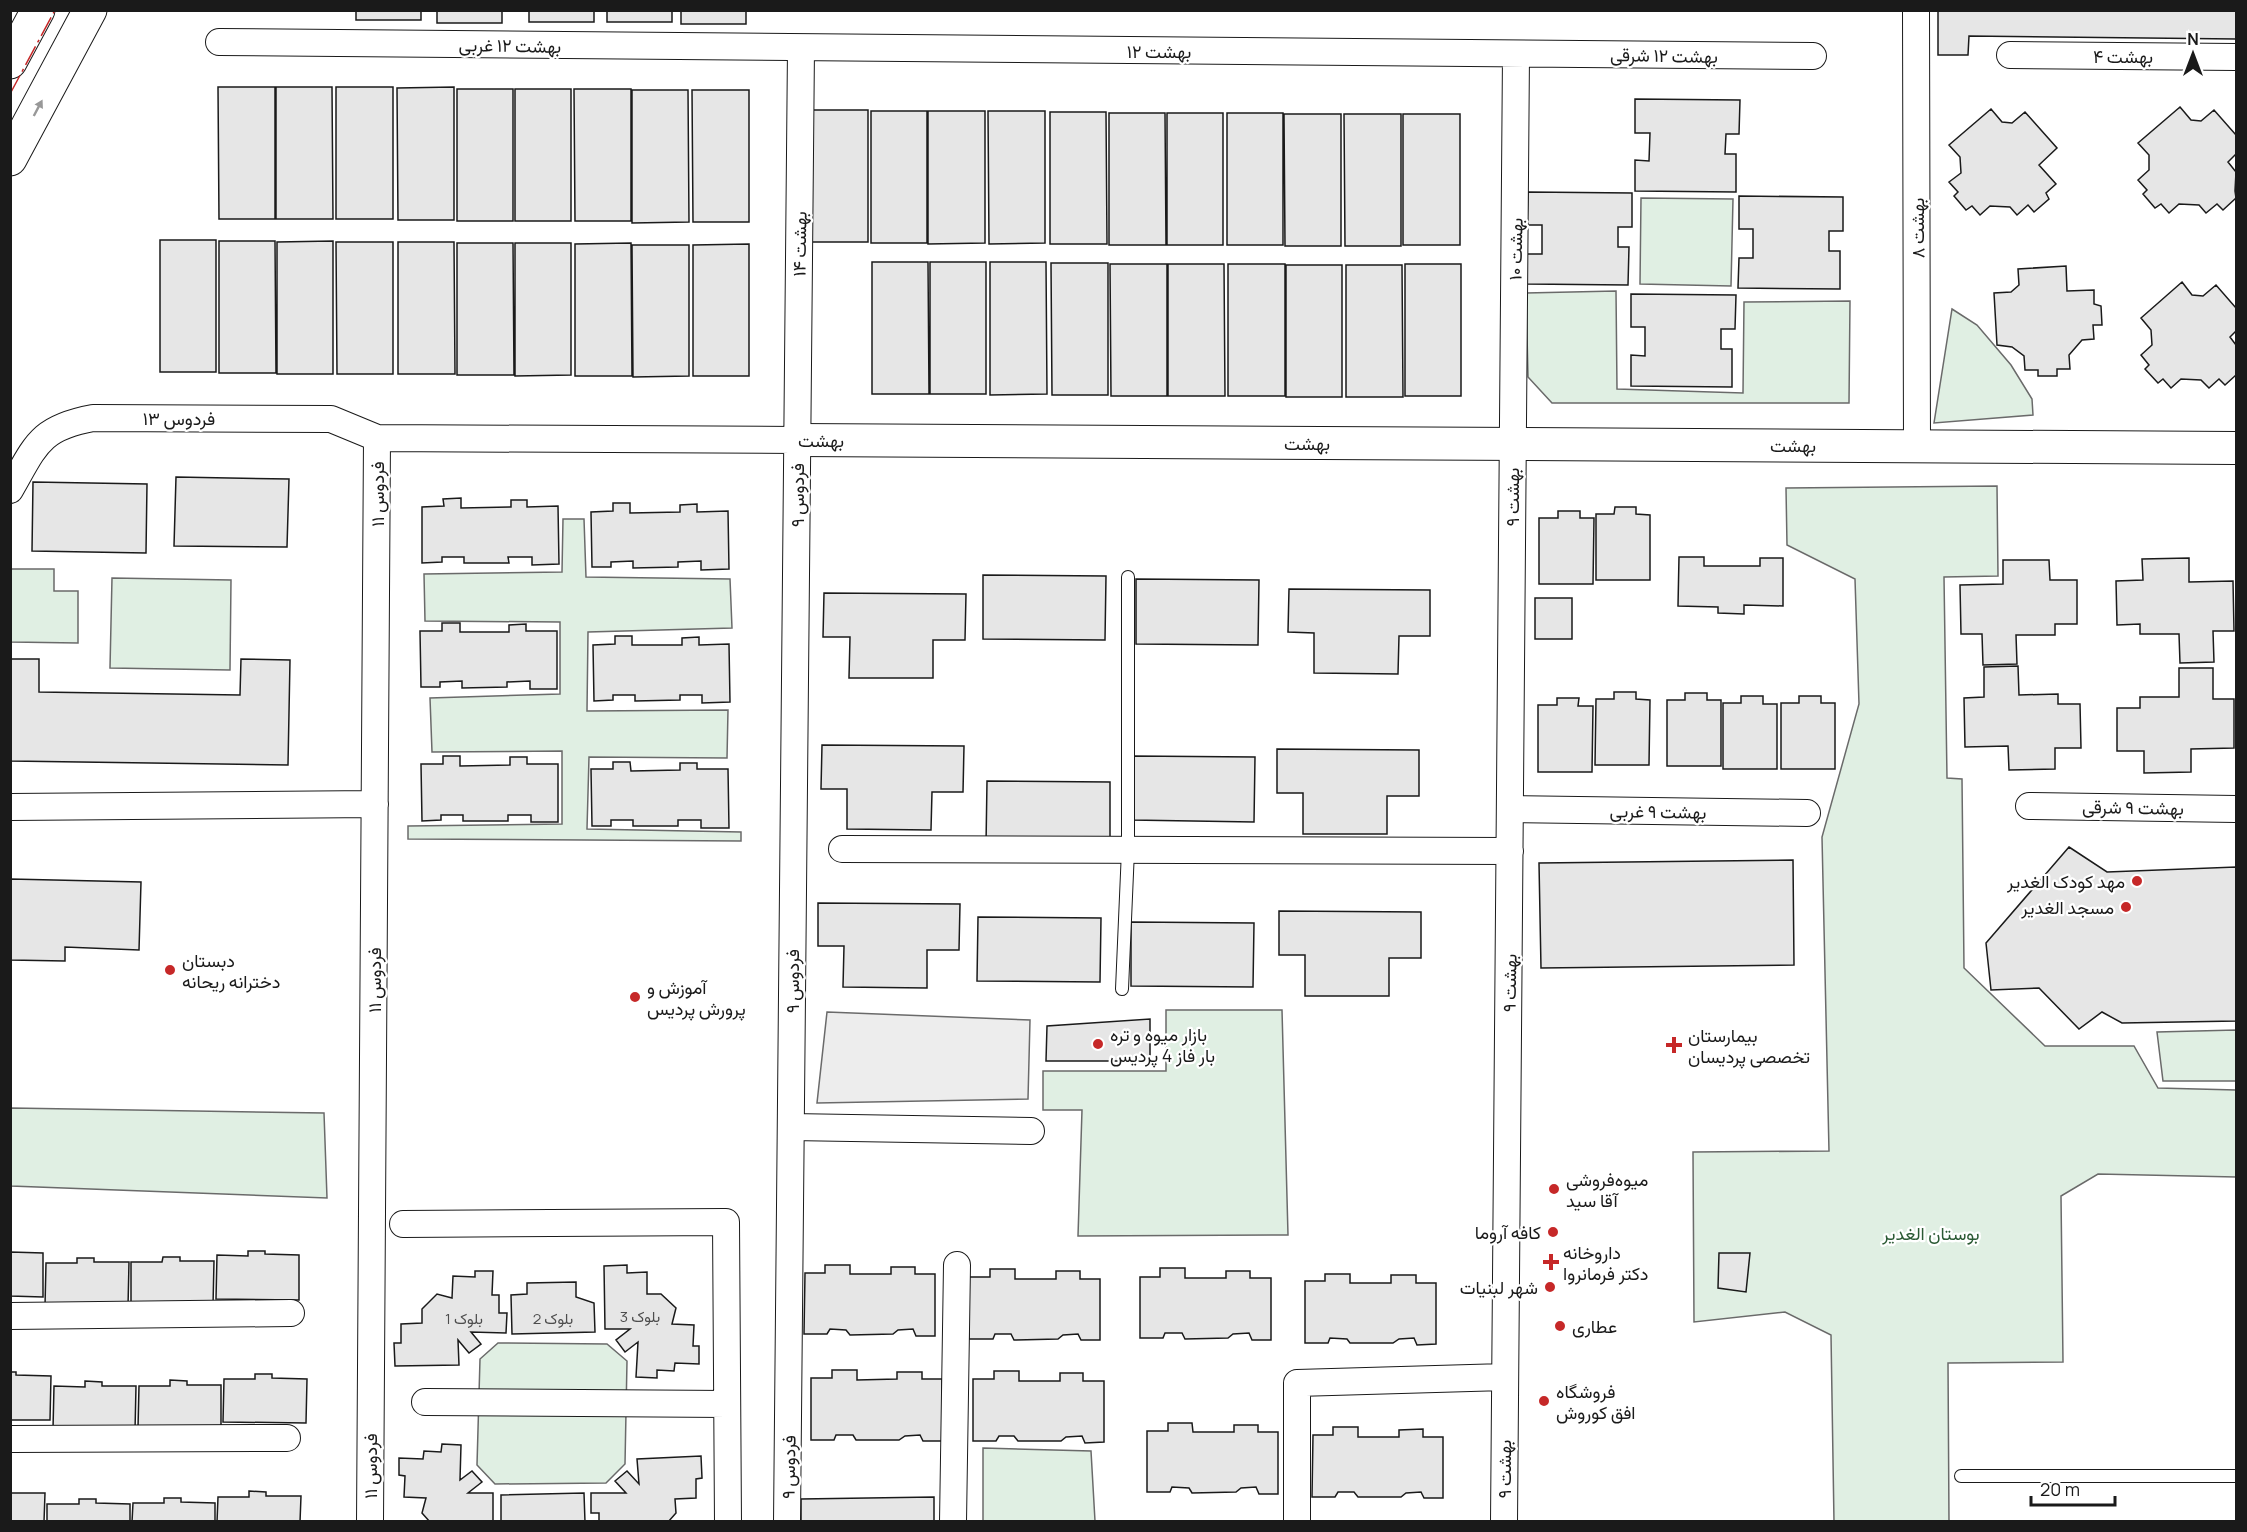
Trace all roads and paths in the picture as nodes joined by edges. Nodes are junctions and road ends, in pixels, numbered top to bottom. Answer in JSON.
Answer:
{"nodes":[{"id":1,"x":38,"y":10,"type":"edge"},
{"id":2,"x":90,"y":10,"type":"edge"},
{"id":3,"x":1916,"y":10,"type":"edge"},
{"id":4,"x":219,"y":42,"type":"dead end"},
{"id":5,"x":801,"y":48,"type":"junction"},
{"id":6,"x":1516,"y":54,"type":"junction"},
{"id":7,"x":1813,"y":56,"type":"dead end"},
{"id":8,"x":2010,"y":56,"type":"dead end"},
{"id":9,"x":2236,"y":57,"type":"edge"},
{"id":10,"x":10,"y":62,"type":"edge"},
{"id":11,"x":10,"y":159,"type":"edge"},
{"id":12,"x":377,"y":438,"type":"junction"},
{"id":13,"x":797,"y":440,"type":"junction"},
{"id":14,"x":1513,"y":444,"type":"junction"},
{"id":15,"x":1917,"y":446,"type":"junction"},
{"id":16,"x":2236,"y":447,"type":"edge"},
{"id":17,"x":10,"y":490,"type":"edge"},
{"id":18,"x":1128,"y":577,"type":"dead end"},
{"id":19,"x":375,"y":804,"type":"junction"},
{"id":20,"x":2029,"y":806,"type":"dead end"},
{"id":21,"x":10,"y":807,"type":"edge"},
{"id":22,"x":1510,"y":809,"type":"junction"},
{"id":23,"x":2236,"y":809,"type":"edge"},
{"id":24,"x":1807,"y":813,"type":"dead end"},
{"id":25,"x":842,"y":849,"type":"dead end"},
{"id":26,"x":1128,"y":850,"type":"junction"},
{"id":27,"x":1510,"y":851,"type":"junction"},
{"id":28,"x":1122,"y":989,"type":"dead end"},
{"id":29,"x":791,"y":1127,"type":"junction"},
{"id":30,"x":1031,"y":1131,"type":"dead end"},
{"id":31,"x":403,"y":1224,"type":"dead end"},
{"id":32,"x":957,"y":1265,"type":"dead end"},
{"id":33,"x":291,"y":1314,"type":"dead end"},
{"id":34,"x":10,"y":1316,"type":"edge"},
{"id":35,"x":1505,"y":1377,"type":"junction"},
{"id":36,"x":425,"y":1402,"type":"dead end"},
{"id":37,"x":727,"y":1404,"type":"junction"},
{"id":38,"x":287,"y":1438,"type":"dead end"},
{"id":39,"x":10,"y":1439,"type":"edge"},
{"id":40,"x":1961,"y":1476,"type":"dead end"},
{"id":41,"x":2236,"y":1476,"type":"edge"},
{"id":42,"x":370,"y":1521,"type":"edge"},
{"id":43,"x":728,"y":1521,"type":"edge"},
{"id":44,"x":788,"y":1521,"type":"edge"},
{"id":45,"x":953,"y":1521,"type":"edge"},
{"id":46,"x":1297,"y":1521,"type":"edge"},
{"id":47,"x":1504,"y":1521,"type":"edge"}],
"edges":[{"from":1,"to":10,"type":"main road"},
{"from":11,"to":2,"type":"main road","one_way":true},
{"from":3,"to":15,"type":"street","name":"بهشت ۸"},
{"from":4,"to":5,"type":"street","name":"بهشت ۱۲ غربی"},
{"from":5,"to":6,"type":"street","name":"بهشت ۱۲"},
{"from":5,"to":13,"type":"street","name":"بهشت ۱۴"},
{"from":6,"to":7,"type":"street","name":"بهشت ۱۲ شرقی"},
{"from":6,"to":14,"type":"street","name":"بهشت ۱۰"},
{"from":8,"to":9,"type":"street","name":"بهشت ۴"},
{"from":12,"to":13,"type":"street","name":"بهشت"},
{"from":12,"to":17,"type":"street","name":"فردوس ۱۳"},
{"from":12,"to":19,"type":"street","name":"فردوس ۱۱"},
{"from":13,"to":14,"type":"street","name":"بهشت"},
{"from":13,"to":29,"type":"street","name":"فردوس ۹"},
{"from":14,"to":15,"type":"street","name":"بهشت"},
{"from":14,"to":22,"type":"street","name":"بهشت ۹"},
{"from":15,"to":16,"type":"street","name":"بهشت"},
{"from":18,"to":26,"type":"lane"},
{"from":19,"to":21,"type":"street"},
{"from":19,"to":42,"type":"street","name":"فردوس ۱۱"},
{"from":20,"to":23,"type":"street","name":"بهشت ۹ شرقی"},
{"from":22,"to":24,"type":"street","name":"بهشت ۹ غربی"},
{"from":22,"to":27,"type":"street","name":"بهشت ۹"},
{"from":25,"to":26,"type":"street"},
{"from":26,"to":27,"type":"street"},
{"from":26,"to":28,"type":"lane"},
{"from":27,"to":35,"type":"street","name":"بهشت ۹"},
{"from":29,"to":30,"type":"street"},
{"from":29,"to":44,"type":"street","name":"فردوس ۹"},
{"from":31,"to":37,"type":"street"},
{"from":32,"to":45,"type":"street"},
{"from":33,"to":34,"type":"street"},
{"from":35,"to":46,"type":"street"},
{"from":35,"to":47,"type":"street","name":"بهشت ۹"},
{"from":36,"to":37,"type":"street"},
{"from":37,"to":43,"type":"street"},
{"from":38,"to":39,"type":"street"},
{"from":40,"to":41,"type":"lane"}]}
